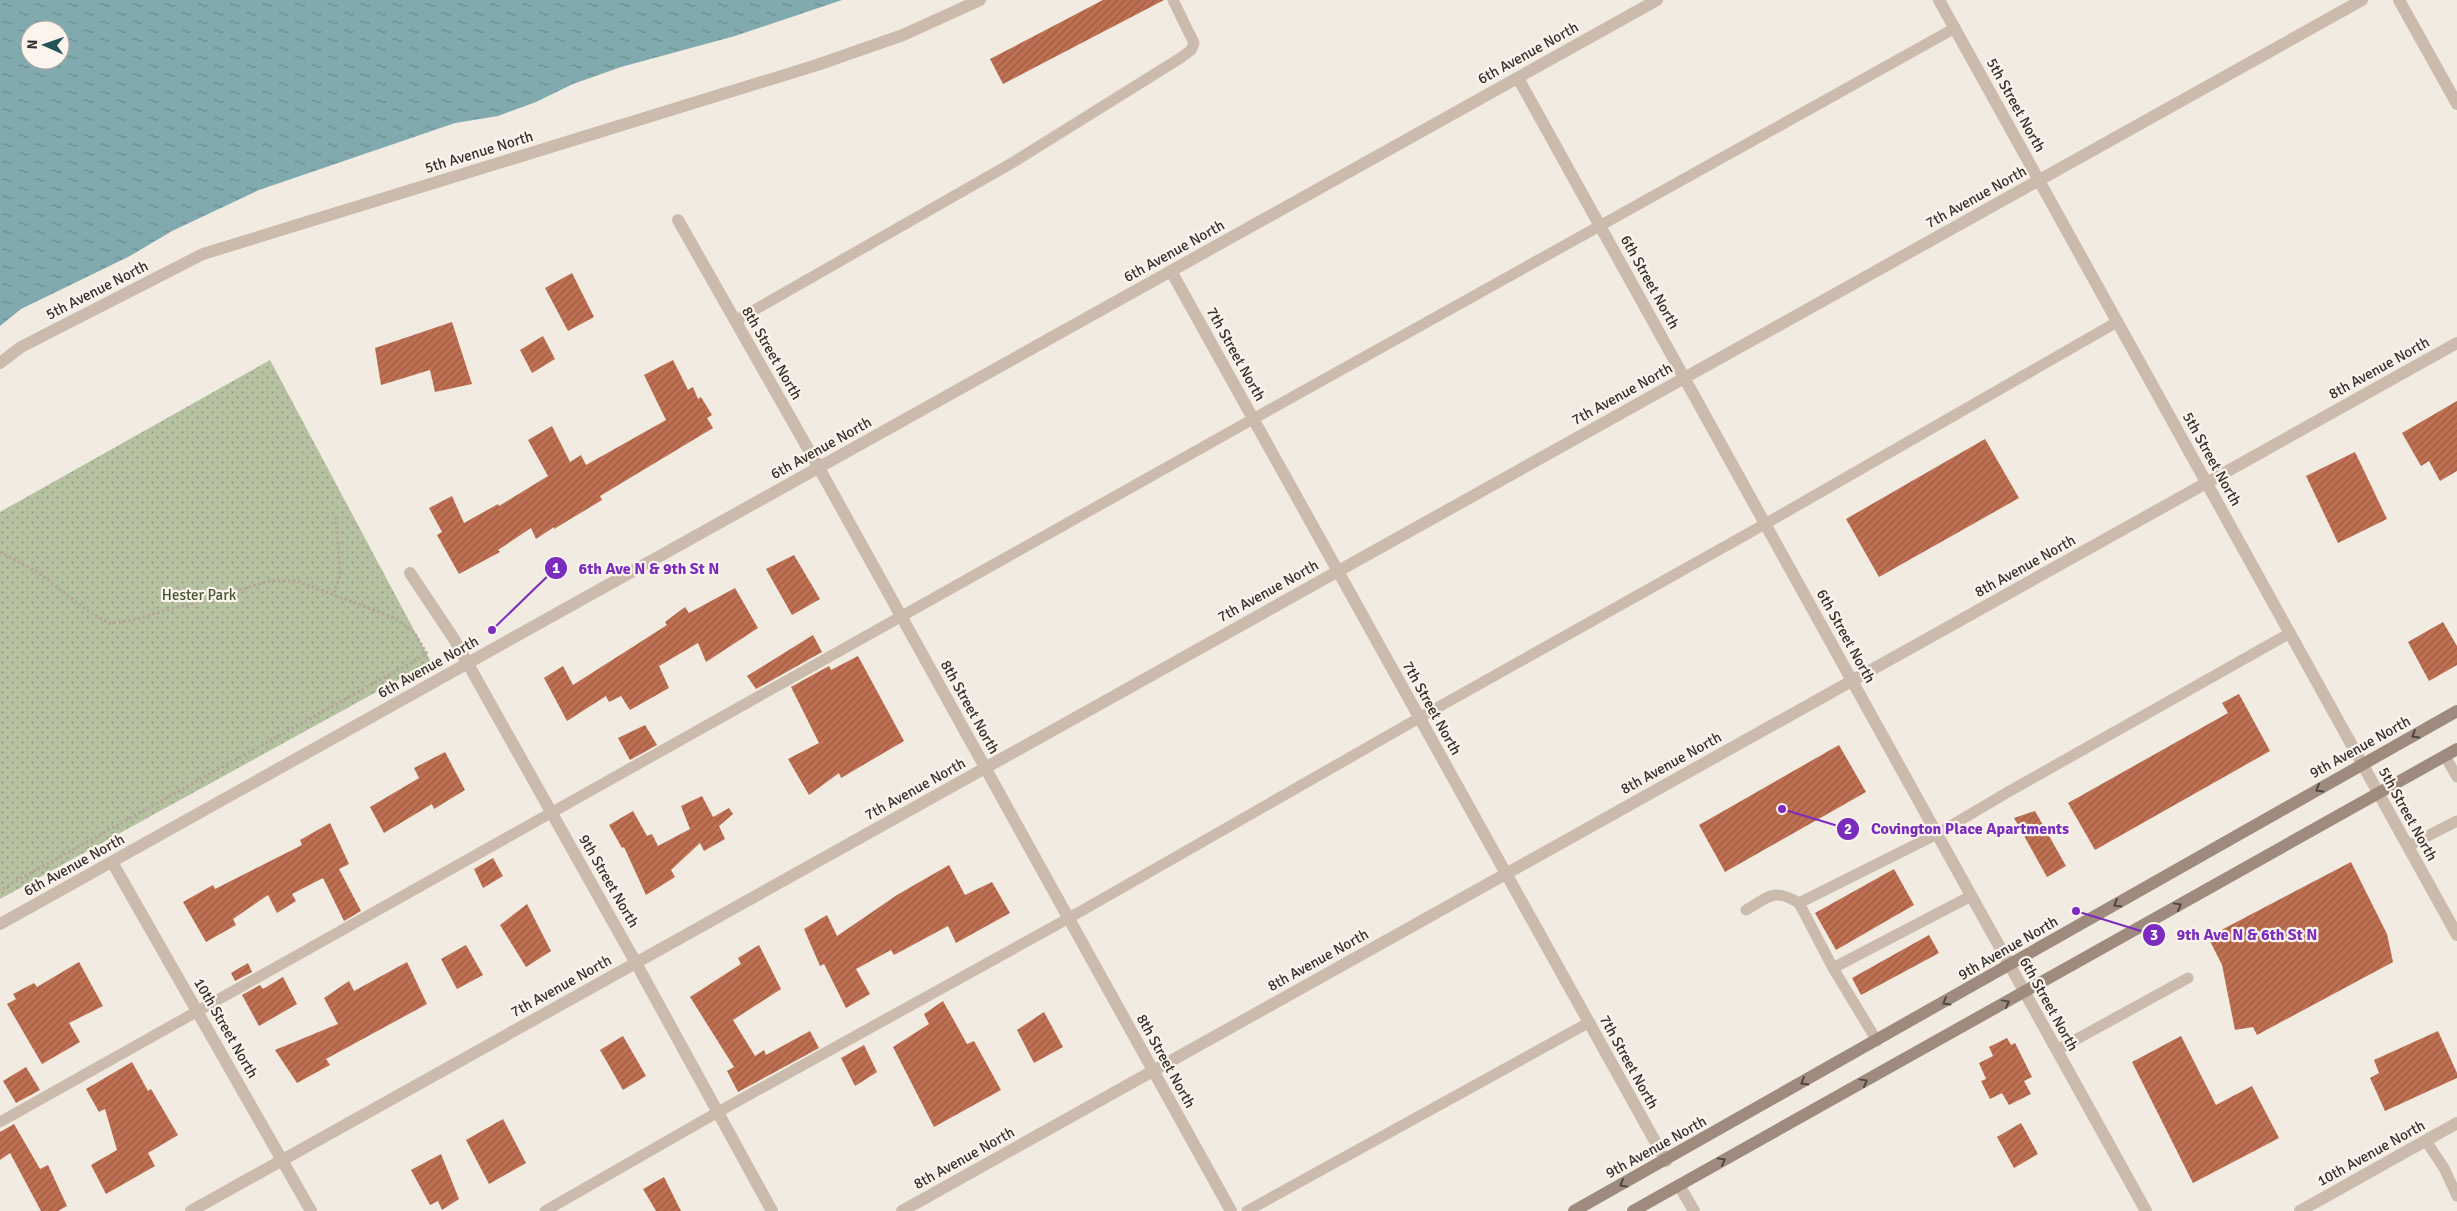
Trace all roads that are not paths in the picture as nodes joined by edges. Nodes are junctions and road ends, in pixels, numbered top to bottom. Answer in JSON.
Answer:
{"nodes":[{"id":1,"x":980,"y":0,"type":"edge"},
{"id":2,"x":1172,"y":0,"type":"edge"},
{"id":3,"x":1657,"y":0,"type":"edge"},
{"id":4,"x":1939,"y":0,"type":"edge"},
{"id":5,"x":2362,"y":0,"type":"edge"},
{"id":6,"x":2399,"y":0,"type":"edge"},
{"id":7,"x":1954,"y":28,"type":"junction"},
{"id":8,"x":1518,"y":78,"type":"junction"},
{"id":9,"x":2457,"y":104,"type":"edge"},
{"id":10,"x":2039,"y":180,"type":"junction"},
{"id":11,"x":678,"y":220,"type":"dead end"},
{"id":12,"x":1601,"y":227,"type":"junction"},
{"id":13,"x":1172,"y":271,"type":"junction"},
{"id":14,"x":735,"y":321,"type":"junction"},
{"id":15,"x":2117,"y":322,"type":"junction"},
{"id":16,"x":2457,"y":343,"type":"edge"},
{"id":17,"x":0,"y":363,"type":"edge"},
{"id":18,"x":1684,"y":378,"type":"junction"},
{"id":19,"x":1253,"y":419,"type":"junction"},
{"id":20,"x":819,"y":468,"type":"junction"},
{"id":21,"x":2206,"y":483,"type":"junction"},
{"id":22,"x":1766,"y":524,"type":"junction"},
{"id":23,"x":1338,"y":571,"type":"junction"},
{"id":24,"x":410,"y":573,"type":"dead end"},
{"id":25,"x":902,"y":616,"type":"junction"},
{"id":26,"x":2290,"y":633,"type":"junction"},
{"id":27,"x":467,"y":664,"type":"junction"},
{"id":28,"x":1852,"y":681,"type":"junction"},
{"id":29,"x":2457,"y":711,"type":"edge"},
{"id":30,"x":1419,"y":718,"type":"junction"},
{"id":31,"x":2457,"y":750,"type":"edge"},
{"id":32,"x":2445,"y":756,"type":"junction"},
{"id":33,"x":2361,"y":764,"type":"junction"},
{"id":34,"x":985,"y":768,"type":"junction"},
{"id":35,"x":2457,"y":777,"type":"edge"},
{"id":36,"x":2379,"y":793,"type":"junction"},
{"id":37,"x":552,"y":813,"type":"junction"},
{"id":38,"x":2457,"y":821,"type":"edge"},
{"id":39,"x":1937,"y":834,"type":"junction"},
{"id":40,"x":2408,"y":846,"type":"junction"},
{"id":41,"x":112,"y":862,"type":"junction"},
{"id":42,"x":1506,"y":874,"type":"junction"},
{"id":43,"x":1971,"y":896,"type":"junction"},
{"id":44,"x":1799,"y":903,"type":"junction"},
{"id":45,"x":1746,"y":910,"type":"dead end"},
{"id":46,"x":1068,"y":918,"type":"junction"},
{"id":47,"x":0,"y":924,"type":"edge"},
{"id":48,"x":2457,"y":935,"type":"edge"},
{"id":49,"x":636,"y":963,"type":"junction"},
{"id":50,"x":2009,"y":966,"type":"junction"},
{"id":51,"x":1833,"y":968,"type":"junction"},
{"id":52,"x":2188,"y":978,"type":"dead end"},
{"id":53,"x":2024,"y":993,"type":"junction"},
{"id":54,"x":197,"y":1011,"type":"junction"},
{"id":55,"x":1588,"y":1023,"type":"junction"},
{"id":56,"x":1877,"y":1041,"type":"junction"},
{"id":57,"x":2057,"y":1050,"type":"junction"},
{"id":58,"x":1153,"y":1071,"type":"junction"},
{"id":59,"x":718,"y":1112,"type":"junction"},
{"id":60,"x":0,"y":1122,"type":"edge"},
{"id":61,"x":2457,"y":1123,"type":"edge"},
{"id":62,"x":2426,"y":1141,"type":"junction"},
{"id":63,"x":283,"y":1160,"type":"junction"},
{"id":64,"x":1666,"y":1161,"type":"junction"},
{"id":65,"x":1680,"y":1185,"type":"junction"},
{"id":66,"x":2457,"y":1196,"type":"edge"},
{"id":67,"x":191,"y":1211,"type":"edge"},
{"id":68,"x":311,"y":1211,"type":"edge"},
{"id":69,"x":545,"y":1211,"type":"edge"},
{"id":70,"x":772,"y":1211,"type":"edge"},
{"id":71,"x":902,"y":1211,"type":"edge"},
{"id":72,"x":1231,"y":1211,"type":"edge"},
{"id":73,"x":1247,"y":1211,"type":"edge"},
{"id":74,"x":1574,"y":1211,"type":"edge"},
{"id":75,"x":1633,"y":1211,"type":"edge"},
{"id":76,"x":1694,"y":1211,"type":"edge"},
{"id":77,"x":2146,"y":1211,"type":"edge"},
{"id":78,"x":2300,"y":1211,"type":"edge"}],
"edges":[{"from":1,"to":17,"type":"street","name":"5th Avenue North"},
{"from":2,"to":14,"type":"lane"},
{"from":3,"to":8,"type":"street","name":"6th Avenue North"},
{"from":4,"to":7,"type":"street","name":"5th Street North"},
{"from":5,"to":10,"type":"street","name":"7th Avenue North"},
{"from":6,"to":9,"type":"street"},
{"from":7,"to":10,"type":"street","name":"5th Street North"},
{"from":7,"to":12,"type":"lane"},
{"from":8,"to":12,"type":"street","name":"6th Street North"},
{"from":8,"to":13,"type":"street","name":"6th Avenue North"},
{"from":10,"to":15,"type":"street","name":"5th Street North"},
{"from":10,"to":18,"type":"street","name":"7th Avenue North"},
{"from":11,"to":14,"type":"street","name":"8th Street North"},
{"from":12,"to":18,"type":"street","name":"6th Street North"},
{"from":12,"to":19,"type":"lane"},
{"from":13,"to":19,"type":"street","name":"7th Street North"},
{"from":13,"to":20,"type":"street","name":"6th Avenue North"},
{"from":14,"to":20,"type":"street","name":"8th Street North"},
{"from":15,"to":21,"type":"street","name":"5th Street North"},
{"from":15,"to":22,"type":"lane"},
{"from":16,"to":21,"type":"street","name":"8th Avenue North"},
{"from":18,"to":22,"type":"street","name":"6th Street North"},
{"from":18,"to":23,"type":"street","name":"7th Avenue North"},
{"from":19,"to":23,"type":"street","name":"7th Street North"},
{"from":19,"to":25,"type":"lane"},
{"from":20,"to":25,"type":"street","name":"8th Street North"},
{"from":20,"to":27,"type":"street","name":"6th Avenue North"},
{"from":21,"to":26,"type":"street","name":"5th Street North"},
{"from":21,"to":28,"type":"street","name":"8th Avenue North"},
{"from":22,"to":28,"type":"street","name":"6th Street North"},
{"from":22,"to":30,"type":"lane"},
{"from":23,"to":30,"type":"street","name":"7th Street North"},
{"from":23,"to":34,"type":"street","name":"7th Avenue North"},
{"from":24,"to":27,"type":"street","name":"9th Street North"},
{"from":25,"to":34,"type":"street","name":"8th Street North"},
{"from":25,"to":37,"type":"lane"},
{"from":26,"to":33,"type":"street","name":"5th Street North"},
{"from":26,"to":39,"type":"lane"},
{"from":27,"to":37,"type":"street","name":"9th Street North"},
{"from":27,"to":41,"type":"street","name":"6th Avenue North"},
{"from":28,"to":39,"type":"street","name":"6th Street North"},
{"from":28,"to":42,"type":"street","name":"8th Avenue North"},
{"from":29,"to":33,"type":"main road","name":"9th Avenue North","one_way":true},
{"from":30,"to":42,"type":"street","name":"7th Street North"},
{"from":30,"to":46,"type":"lane"},
{"from":31,"to":32,"type":"main road"},
{"from":32,"to":35,"type":"lane"},
{"from":32,"to":36,"type":"main road"},
{"from":33,"to":36,"type":"street","name":"5th Street North"},
{"from":33,"to":50,"type":"main road","name":"9th Avenue North","one_way":true},
{"from":34,"to":46,"type":"street","name":"8th Street North"},
{"from":34,"to":49,"type":"street","name":"7th Avenue North"},
{"from":36,"to":40,"type":"street","name":"5th Street North"},
{"from":53,"to":36,"type":"main road","one_way":true},
{"from":37,"to":49,"type":"street","name":"9th Street North"},
{"from":37,"to":54,"type":"lane"},
{"from":38,"to":40,"type":"lane"},
{"from":39,"to":43,"type":"street","name":"6th Street North"},
{"from":39,"to":44,"type":"lane"},
{"from":40,"to":48,"type":"street","name":"5th Street North"},
{"from":41,"to":47,"type":"street","name":"6th Avenue North"},
{"from":41,"to":54,"type":"street","name":"10th Street North"},
{"from":42,"to":55,"type":"street","name":"7th Street North"},
{"from":42,"to":58,"type":"street","name":"8th Avenue North"},
{"from":43,"to":50,"type":"street","name":"6th Street North"},
{"from":43,"to":51,"type":"lane"},
{"from":44,"to":45,"type":"lane"},
{"from":44,"to":51,"type":"lane"},
{"from":46,"to":58,"type":"street","name":"8th Street North"},
{"from":46,"to":59,"type":"lane"},
{"from":49,"to":59,"type":"street","name":"9th Street North"},
{"from":49,"to":63,"type":"street","name":"7th Avenue North"},
{"from":50,"to":53,"type":"street","name":"6th Street North"},
{"from":50,"to":56,"type":"main road","name":"9th Avenue North","one_way":true},
{"from":51,"to":56,"type":"lane"},
{"from":52,"to":57,"type":"lane"},
{"from":53,"to":57,"type":"street","name":"6th Street North"},
{"from":65,"to":53,"type":"main road","one_way":true},
{"from":54,"to":60,"type":"lane"},
{"from":54,"to":63,"type":"street","name":"10th Street North"},
{"from":55,"to":64,"type":"street","name":"7th Street North"},
{"from":55,"to":73,"type":"lane"},
{"from":56,"to":64,"type":"main road","name":"9th Avenue North","one_way":true},
{"from":57,"to":77,"type":"street","name":"6th Street North"},
{"from":58,"to":71,"type":"street","name":"8th Avenue North"},
{"from":58,"to":72,"type":"street","name":"8th Street North"},
{"from":59,"to":69,"type":"lane"},
{"from":59,"to":70,"type":"street","name":"9th Street North"},
{"from":61,"to":62,"type":"street","name":"10th Avenue North"},
{"from":62,"to":66,"type":"lane"},
{"from":62,"to":78,"type":"street","name":"10th Avenue North"},
{"from":63,"to":67,"type":"street","name":"7th Avenue North"},
{"from":63,"to":68,"type":"street","name":"10th Street North"},
{"from":64,"to":74,"type":"main road","name":"9th Avenue North","one_way":true},
{"from":65,"to":75,"type":"main road"},
{"from":65,"to":76,"type":"street"}]}
